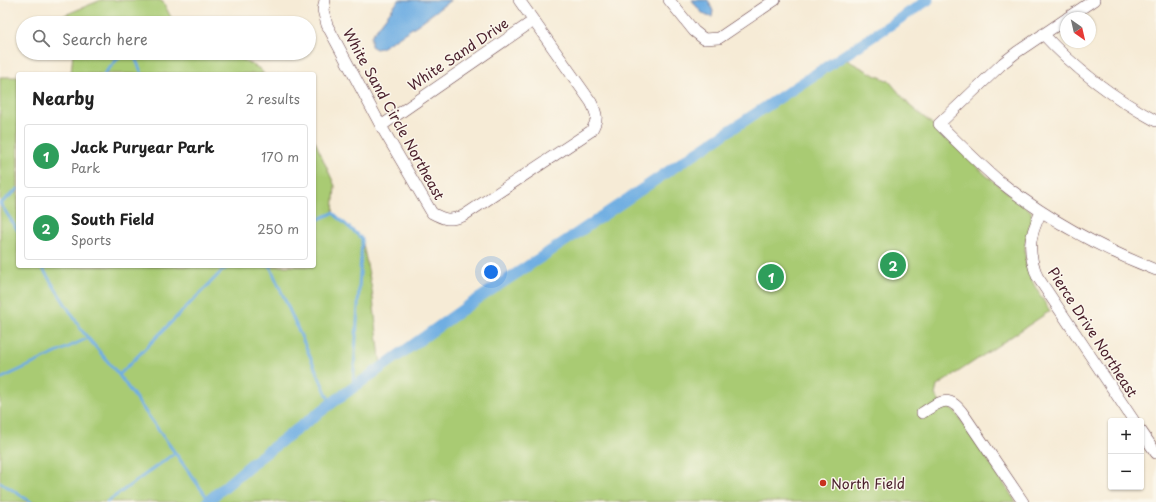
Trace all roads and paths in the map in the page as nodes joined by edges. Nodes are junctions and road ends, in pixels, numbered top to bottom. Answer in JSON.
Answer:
{"nodes":[{"id":1,"x":325,"y":0,"type":"edge"},
{"id":2,"x":519,"y":0,"type":"edge"},
{"id":3,"x":669,"y":0,"type":"edge"},
{"id":4,"x":775,"y":0,"type":"edge"},
{"id":5,"x":1094,"y":0,"type":"edge"},
{"id":6,"x":1076,"y":12,"type":"edge"},
{"id":7,"x":533,"y":21,"type":"junction"},
{"id":8,"x":1060,"y":23,"type":"edge"},
{"id":9,"x":1043,"y":34,"type":"junction"},
{"id":10,"x":1156,"y":121,"type":"edge"},
{"id":11,"x":381,"y":126,"type":"junction"},
{"id":12,"x":1041,"y":212,"type":"junction"},
{"id":13,"x":1156,"y":270,"type":"edge"},
{"id":14,"x":922,"y":413,"type":"dead end"},
{"id":15,"x":1132,"y":418,"type":"edge"},
{"id":16,"x":1144,"y":435,"type":"edge"},
{"id":17,"x":1156,"y":453,"type":"edge"},
{"id":18,"x":1023,"y":502,"type":"edge"}],
"edges":[{"from":1,"to":11,"type":"street","name":"White Sand Circle Northeast"},
{"from":2,"to":7,"type":"street","name":"White Sand Circle Northeast"},
{"from":3,"to":4,"type":"street"},
{"from":5,"to":6,"type":"street"},
{"from":7,"to":11,"type":"street","name":"White Sand Drive"},
{"from":7,"to":11,"type":"street","name":"White Sand Circle Northeast"},
{"from":8,"to":9,"type":"street"},
{"from":9,"to":10,"type":"street"},
{"from":9,"to":12,"type":"street"},
{"from":12,"to":13,"type":"street"},
{"from":12,"to":15,"type":"street","name":"Pierce Drive Northeast"},
{"from":14,"to":18,"type":"street"},
{"from":16,"to":17,"type":"street"}]}
